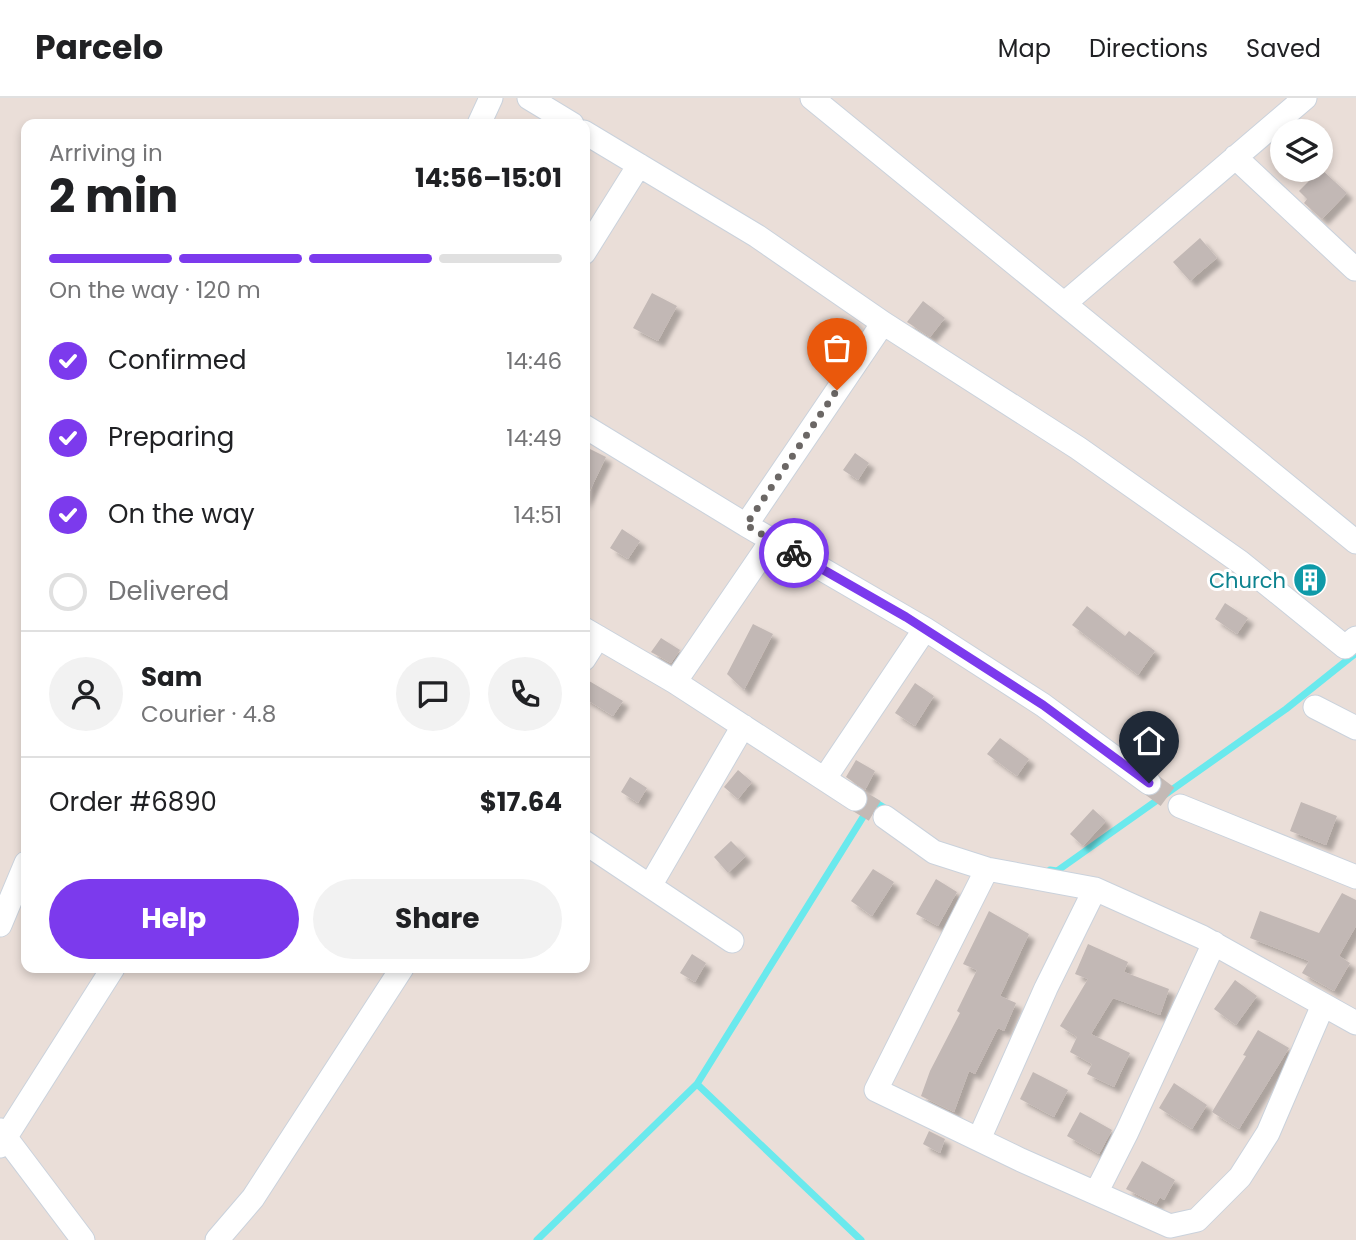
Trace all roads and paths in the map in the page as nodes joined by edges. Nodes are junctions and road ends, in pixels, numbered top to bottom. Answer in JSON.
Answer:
{"nodes":[{"id":1,"x":491,"y":98,"type":"edge"},
{"id":2,"x":528,"y":98,"type":"edge"},
{"id":3,"x":812,"y":98,"type":"edge"},
{"id":4,"x":1305,"y":98,"type":"edge"},
{"id":5,"x":481,"y":119,"type":"edge"},
{"id":6,"x":564,"y":119,"type":"edge"},
{"id":7,"x":590,"y":136,"type":"edge"},
{"id":8,"x":1236,"y":157,"type":"junction"},
{"id":9,"x":639,"y":165,"type":"junction"},
{"id":10,"x":590,"y":243,"type":"edge"},
{"id":11,"x":1355,"y":269,"type":"edge"},
{"id":12,"x":1065,"y":303,"type":"junction"},
{"id":13,"x":883,"y":323,"type":"junction"},
{"id":14,"x":590,"y":430,"type":"edge"},
{"id":15,"x":746,"y":525,"type":"junction"},
{"id":16,"x":772,"y":540,"type":"junction"},
{"id":17,"x":1356,"y":541,"type":"edge"},
{"id":18,"x":925,"y":629,"type":"junction"},
{"id":19,"x":591,"y":633,"type":"edge"},
{"id":20,"x":1356,"y":638,"type":"edge"},
{"id":21,"x":674,"y":682,"type":"junction"},
{"id":22,"x":1315,"y":707,"type":"dead end"},
{"id":23,"x":743,"y":726,"type":"junction"},
{"id":24,"x":1356,"y":728,"type":"edge"},
{"id":25,"x":824,"y":778,"type":"junction"},
{"id":26,"x":1149,"y":783,"type":"tunnel mouth"},
{"id":27,"x":855,"y":799,"type":"tunnel mouth"},
{"id":28,"x":1180,"y":806,"type":"tunnel mouth"},
{"id":29,"x":885,"y":817,"type":"tunnel mouth"},
{"id":30,"x":590,"y":846,"type":"edge"},
{"id":31,"x":987,"y":869,"type":"junction"},
{"id":32,"x":21,"y":875,"type":"edge"},
{"id":33,"x":1356,"y":877,"type":"edge"},
{"id":34,"x":650,"y":886,"type":"junction"},
{"id":35,"x":1095,"y":889,"type":"junction"},
{"id":36,"x":0,"y":925,"type":"edge"},
{"id":37,"x":732,"y":941,"type":"dead end"},
{"id":38,"x":1214,"y":943,"type":"junction"},
{"id":39,"x":110,"y":973,"type":"edge"},
{"id":40,"x":399,"y":973,"type":"edge"},
{"id":41,"x":1323,"y":1005,"type":"junction"},
{"id":42,"x":1356,"y":1023,"type":"edge"},
{"id":43,"x":2,"y":1138,"type":"edge"},
{"id":44,"x":979,"y":1139,"type":"junction"},
{"id":45,"x":1096,"y":1193,"type":"junction"},
{"id":46,"x":83,"y":1240,"type":"edge"},
{"id":47,"x":217,"y":1240,"type":"edge"}],
"edges":[{"from":1,"to":5,"type":"street"},
{"from":2,"to":6,"type":"street"},
{"from":3,"to":12,"type":"street"},
{"from":4,"to":8,"type":"street"},
{"from":7,"to":9,"type":"street"},
{"from":8,"to":11,"type":"street"},
{"from":8,"to":12,"type":"street"},
{"from":9,"to":10,"type":"street"},
{"from":9,"to":13,"type":"street"},
{"from":12,"to":17,"type":"street"},
{"from":13,"to":15,"type":"street"},
{"from":13,"to":20,"type":"street"},
{"from":14,"to":15,"type":"street"},
{"from":15,"to":16,"type":"street"},
{"from":16,"to":18,"type":"street"},
{"from":16,"to":21,"type":"street"},
{"from":18,"to":25,"type":"street"},
{"from":18,"to":26,"type":"street"},
{"from":19,"to":21,"type":"street"},
{"from":21,"to":23,"type":"street"},
{"from":22,"to":24,"type":"street"},
{"from":23,"to":25,"type":"street"},
{"from":23,"to":34,"type":"street"},
{"from":25,"to":27,"type":"street"},
{"from":28,"to":33,"type":"street"},
{"from":29,"to":31,"type":"street"},
{"from":30,"to":34,"type":"street"},
{"from":31,"to":35,"type":"street"},
{"from":31,"to":44,"type":"street"},
{"from":32,"to":36,"type":"street"},
{"from":34,"to":37,"type":"street"},
{"from":35,"to":38,"type":"street"},
{"from":35,"to":44,"type":"street"},
{"from":38,"to":41,"type":"street"},
{"from":38,"to":45,"type":"street"},
{"from":39,"to":43,"type":"street"},
{"from":40,"to":47,"type":"street"},
{"from":41,"to":42,"type":"street"},
{"from":41,"to":45,"type":"street"},
{"from":43,"to":46,"type":"street"},
{"from":44,"to":45,"type":"street"}]}
